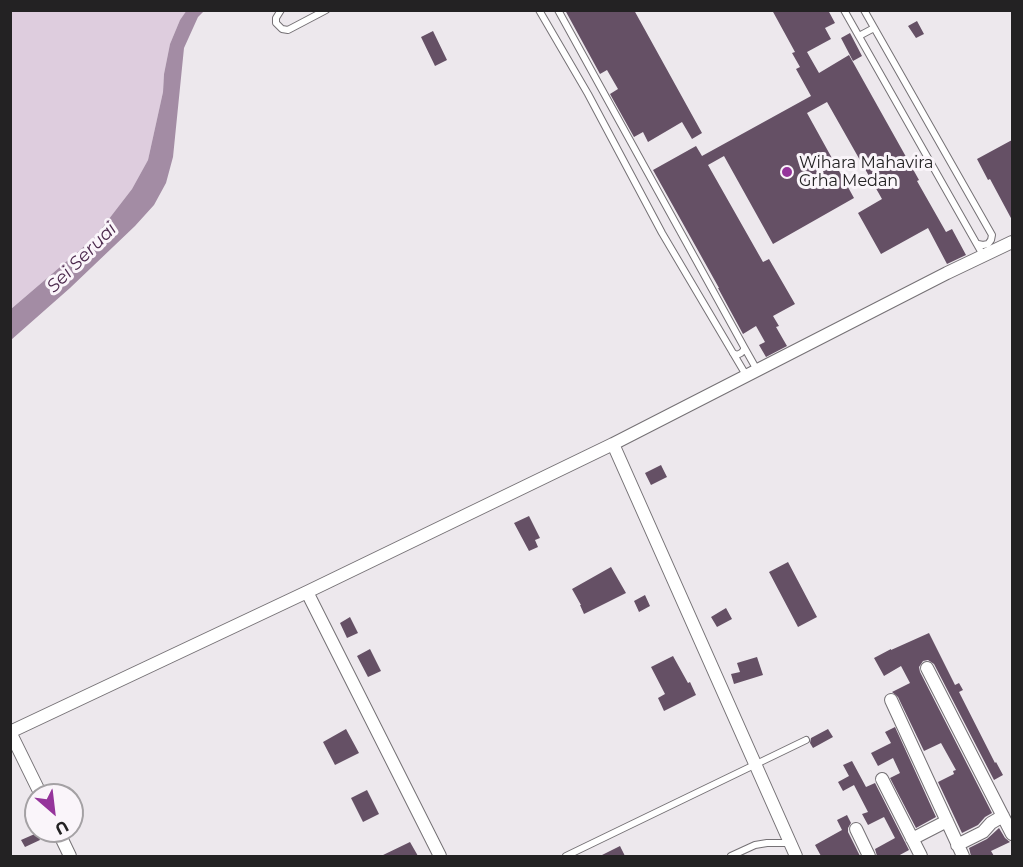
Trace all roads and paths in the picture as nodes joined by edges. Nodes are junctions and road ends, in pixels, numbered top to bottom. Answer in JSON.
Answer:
{"nodes":[{"id":1,"x":281,"y":10,"type":"edge"},
{"id":2,"x":326,"y":10,"type":"edge"},
{"id":3,"x":539,"y":10,"type":"edge"},
{"id":4,"x":558,"y":10,"type":"edge"},
{"id":5,"x":844,"y":10,"type":"edge"},
{"id":6,"x":864,"y":10,"type":"edge"},
{"id":7,"x":874,"y":28,"type":"junction"},
{"id":8,"x":859,"y":36,"type":"junction"},
{"id":9,"x":639,"y":157,"type":"junction"},
{"id":10,"x":626,"y":165,"type":"junction"},
{"id":11,"x":992,"y":235,"type":"junction"},
{"id":12,"x":1012,"y":242,"type":"edge"},
{"id":13,"x":978,"y":244,"type":"junction"},
{"id":14,"x":999,"y":249,"type":"junction"},
{"id":15,"x":984,"y":256,"type":"junction"},
{"id":16,"x":744,"y":347,"type":"junction"},
{"id":17,"x":733,"y":353,"type":"junction"},
{"id":18,"x":751,"y":373,"type":"junction"},
{"id":19,"x":613,"y":444,"type":"junction"},
{"id":20,"x":307,"y":592,"type":"junction"},
{"id":21,"x":927,"y":668,"type":"dead end"},
{"id":22,"x":891,"y":700,"type":"dead end"},
{"id":23,"x":10,"y":732,"type":"edge"},
{"id":24,"x":806,"y":740,"type":"dead end"},
{"id":25,"x":756,"y":765,"type":"junction"},
{"id":26,"x":882,"y":779,"type":"dead end"},
{"id":27,"x":35,"y":783,"type":"edge"},
{"id":28,"x":1003,"y":816,"type":"junction"},
{"id":29,"x":947,"y":821,"type":"junction"},
{"id":30,"x":856,"y":829,"type":"dead end"},
{"id":31,"x":1012,"y":834,"type":"edge"},
{"id":32,"x":912,"y":839,"type":"junction"},
{"id":33,"x":792,"y":851,"type":"edge"},
{"id":34,"x":960,"y":851,"type":"edge"},
{"id":35,"x":440,"y":856,"type":"edge"},
{"id":36,"x":566,"y":856,"type":"edge"},
{"id":37,"x":731,"y":856,"type":"edge"},
{"id":38,"x":870,"y":856,"type":"edge"},
{"id":39,"x":921,"y":856,"type":"edge"}],
"edges":[{"from":1,"to":2,"type":"lane"},
{"from":3,"to":10,"type":"lane"},
{"from":4,"to":9,"type":"lane"},
{"from":5,"to":8,"type":"lane"},
{"from":6,"to":7,"type":"lane"},
{"from":7,"to":8,"type":"lane"},
{"from":7,"to":11,"type":"lane"},
{"from":8,"to":13,"type":"lane"},
{"from":9,"to":10,"type":"lane"},
{"from":9,"to":16,"type":"lane"},
{"from":10,"to":17,"type":"lane"},
{"from":11,"to":13,"type":"lane"},
{"from":11,"to":14,"type":"lane"},
{"from":12,"to":14,"type":"street"},
{"from":13,"to":15,"type":"lane"},
{"from":14,"to":15,"type":"street"},
{"from":15,"to":18,"type":"street"},
{"from":16,"to":17,"type":"lane"},
{"from":16,"to":18,"type":"lane"},
{"from":17,"to":18,"type":"lane"},
{"from":18,"to":19,"type":"street"},
{"from":19,"to":20,"type":"street"},
{"from":19,"to":25,"type":"street"},
{"from":20,"to":23,"type":"street"},
{"from":20,"to":35,"type":"street"},
{"from":21,"to":28,"type":"street"},
{"from":22,"to":29,"type":"street"},
{"from":23,"to":27,"type":"street"},
{"from":24,"to":25,"type":"lane"},
{"from":25,"to":33,"type":"street"},
{"from":25,"to":36,"type":"lane"},
{"from":26,"to":32,"type":"street"},
{"from":28,"to":31,"type":"street"},
{"from":28,"to":34,"type":"street"},
{"from":29,"to":32,"type":"street"},
{"from":29,"to":34,"type":"street"},
{"from":30,"to":38,"type":"street"},
{"from":32,"to":39,"type":"street"},
{"from":33,"to":37,"type":"lane"}]}
